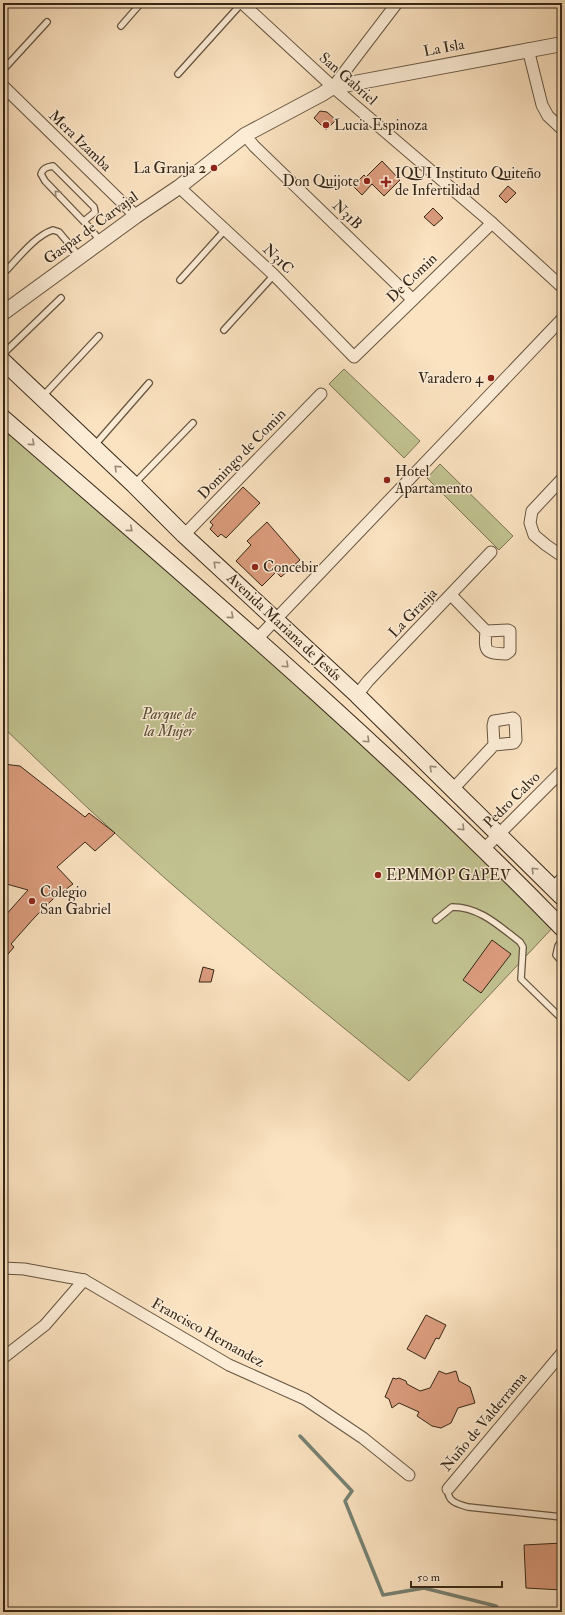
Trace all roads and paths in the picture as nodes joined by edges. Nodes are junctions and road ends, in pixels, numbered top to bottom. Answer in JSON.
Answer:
{"nodes":[{"id":1,"x":141,"y":3,"type":"edge"},
{"id":2,"x":242,"y":3,"type":"edge"},
{"id":3,"x":397,"y":3,"type":"edge"},
{"id":4,"x":47,"y":22,"type":"dead end"},
{"id":5,"x":121,"y":26,"type":"dead end"},
{"id":6,"x":562,"y":44,"type":"edge"},
{"id":7,"x":528,"y":49,"type":"junction"},
{"id":8,"x":3,"y":70,"type":"edge"},
{"id":9,"x":178,"y":74,"type":"dead end"},
{"id":10,"x":3,"y":86,"type":"edge"},
{"id":11,"x":333,"y":87,"type":"junction"},
{"id":12,"x":562,"y":129,"type":"edge"},
{"id":13,"x":245,"y":135,"type":"junction"},
{"id":14,"x":179,"y":187,"type":"junction"},
{"id":15,"x":136,"y":216,"type":"junction"},
{"id":16,"x":84,"y":221,"type":"junction"},
{"id":17,"x":492,"y":223,"type":"junction"},
{"id":18,"x":225,"y":230,"type":"junction"},
{"id":19,"x":101,"y":242,"type":"junction"},
{"id":20,"x":80,"y":257,"type":"junction"},
{"id":21,"x":3,"y":274,"type":"edge"},
{"id":22,"x":274,"y":275,"type":"junction"},
{"id":23,"x":180,"y":280,"type":"dead end"},
{"id":24,"x":562,"y":287,"type":"edge"},
{"id":25,"x":61,"y":298,"type":"dead end"},
{"id":26,"x":412,"y":298,"type":"junction"},
{"id":27,"x":3,"y":313,"type":"edge"},
{"id":28,"x":562,"y":319,"type":"edge"},
{"id":29,"x":224,"y":330,"type":"dead end"},
{"id":30,"x":99,"y":336,"type":"dead end"},
{"id":31,"x":3,"y":354,"type":"edge"},
{"id":32,"x":354,"y":356,"type":"joint"},
{"id":33,"x":3,"y":361,"type":"edge"},
{"id":34,"x":149,"y":383,"type":"dead end"},
{"id":35,"x":321,"y":394,"type":"dead end"},
{"id":36,"x":42,"y":398,"type":"junction"},
{"id":37,"x":3,"y":418,"type":"edge"},
{"id":38,"x":193,"y":423,"type":"dead end"},
{"id":39,"x":94,"y":447,"type":"junction"},
{"id":40,"x":562,"y":480,"type":"edge"},
{"id":41,"x":134,"y":485,"type":"junction"},
{"id":42,"x":184,"y":535,"type":"junction"},
{"id":43,"x":491,"y":552,"type":"dead end"},
{"id":44,"x":559,"y":554,"type":"dead end"},
{"id":45,"x":451,"y":595,"type":"junction"},
{"id":46,"x":275,"y":619,"type":"junction"},
{"id":47,"x":486,"y":631,"type":"dead end"},
{"id":48,"x":257,"y":639,"type":"junction"},
{"id":49,"x":357,"y":695,"type":"junction"},
{"id":50,"x":494,"y":745,"type":"dead end"},
{"id":51,"x":562,"y":771,"type":"edge"},
{"id":52,"x":458,"y":793,"type":"junction"},
{"id":53,"x":446,"y":813,"type":"junction"},
{"id":54,"x":500,"y":835,"type":"junction"},
{"id":55,"x":483,"y":850,"type":"junction"},
{"id":56,"x":558,"y":886,"type":"edge"},
{"id":57,"x":436,"y":920,"type":"dead end"},
{"id":58,"x":562,"y":928,"type":"edge"},
{"id":59,"x":562,"y":940,"type":"edge"},
{"id":60,"x":562,"y":962,"type":"edge"},
{"id":61,"x":562,"y":1019,"type":"edge"},
{"id":62,"x":3,"y":1268,"type":"edge"},
{"id":63,"x":84,"y":1280,"type":"junction"},
{"id":64,"x":562,"y":1352,"type":"edge"},
{"id":65,"x":3,"y":1358,"type":"edge"},
{"id":66,"x":409,"y":1476,"type":"dead end"},
{"id":67,"x":448,"y":1489,"type":"joint"},
{"id":68,"x":562,"y":1517,"type":"edge"}],
"edges":[{"from":1,"to":5,"type":"lane"},
{"from":2,"to":9,"type":"lane"},
{"from":2,"to":11,"type":"street","name":"San Gabriel"},
{"from":3,"to":11,"type":"street","name":"Gaspar de Carvajal"},
{"from":4,"to":8,"type":"lane"},
{"from":6,"to":7,"type":"street","name":"La Isla"},
{"from":7,"to":11,"type":"street","name":"La Isla"},
{"from":7,"to":12,"type":"street"},
{"from":10,"to":15,"type":"street","name":"Mera Izamba"},
{"from":11,"to":13,"type":"street","name":"Gaspar de Carvajal"},
{"from":11,"to":17,"type":"street","name":"San Gabriel"},
{"from":13,"to":14,"type":"street","name":"Gaspar de Carvajal"},
{"from":13,"to":26,"type":"street","name":"N31B"},
{"from":14,"to":15,"type":"street","name":"Gaspar de Carvajal"},
{"from":14,"to":18,"type":"street","name":"N31C"},
{"from":15,"to":19,"type":"street","name":"Gaspar de Carvajal"},
{"from":16,"to":16,"type":"lane","one_way":true},
{"from":16,"to":19,"type":"lane"},
{"from":17,"to":24,"type":"street","name":"San Gabriel"},
{"from":17,"to":26,"type":"street","name":"De Comin"},
{"from":18,"to":22,"type":"street","name":"N31C"},
{"from":18,"to":23,"type":"lane"},
{"from":19,"to":20,"type":"street","name":"Gaspar de Carvajal"},
{"from":20,"to":21,"type":"lane"},
{"from":20,"to":27,"type":"street","name":"Gaspar de Carvajal"},
{"from":22,"to":29,"type":"lane"},
{"from":22,"to":32,"type":"street","name":"N31C"},
{"from":25,"to":31,"type":"lane"},
{"from":26,"to":32,"type":"street","name":"De Comin"},
{"from":28,"to":46,"type":"street"},
{"from":30,"to":36,"type":"lane"},
{"from":33,"to":36,"type":"main road","name":"Avenida Mariana de Jesús"},
{"from":34,"to":39,"type":"lane"},
{"from":35,"to":42,"type":"street","name":"Domingo de Comin"},
{"from":36,"to":39,"type":"main road","name":"Avenida Mariana de Jesús"},
{"from":37,"to":48,"type":"main road","name":"Avenida Mariana de Jesús","one_way":true},
{"from":38,"to":41,"type":"lane"},
{"from":41,"to":39,"type":"main road","name":"Avenida Mariana de Jesús","one_way":true},
{"from":40,"to":44,"type":"street"},
{"from":41,"to":42,"type":"main road","name":"Avenida Mariana de Jesús"},
{"from":46,"to":42,"type":"main road","name":"Avenida Mariana de Jesús","one_way":true},
{"from":43,"to":45,"type":"street","name":"La Granja"},
{"from":45,"to":47,"type":"street"},
{"from":45,"to":49,"type":"street","name":"La Granja"},
{"from":46,"to":48,"type":"street"},
{"from":46,"to":49,"type":"main road","name":"Avenida Mariana de Jesús"},
{"from":48,"to":53,"type":"main road","name":"Avenida Mariana de Jesús","one_way":true},
{"from":52,"to":49,"type":"main road","name":"Avenida Mariana de Jesús","one_way":true},
{"from":50,"to":52,"type":"street"},
{"from":51,"to":54,"type":"street","name":"Pedro Calvo"},
{"from":52,"to":53,"type":"main road"},
{"from":52,"to":54,"type":"main road","name":"Avenida Mariana de Jesús"},
{"from":53,"to":55,"type":"main road","name":"Avenida Mariana de Jesús","one_way":true},
{"from":54,"to":55,"type":"street","name":"Pedro Calvo"},
{"from":56,"to":54,"type":"main road","name":"Avenida Mariana de Jesús","one_way":true},
{"from":55,"to":58,"type":"main road","name":"Avenida Mariana de Jesús"},
{"from":57,"to":61,"type":"lane"},
{"from":59,"to":60,"type":"lane"},
{"from":62,"to":63,"type":"street","name":"Francisco Hernandez"},
{"from":63,"to":65,"type":"street"},
{"from":63,"to":66,"type":"street","name":"Francisco Hernandez"},
{"from":64,"to":67,"type":"street","name":"Nuño de Valderrama"},
{"from":67,"to":68,"type":"lane","name":"Nuño de Valderrama"}]}
